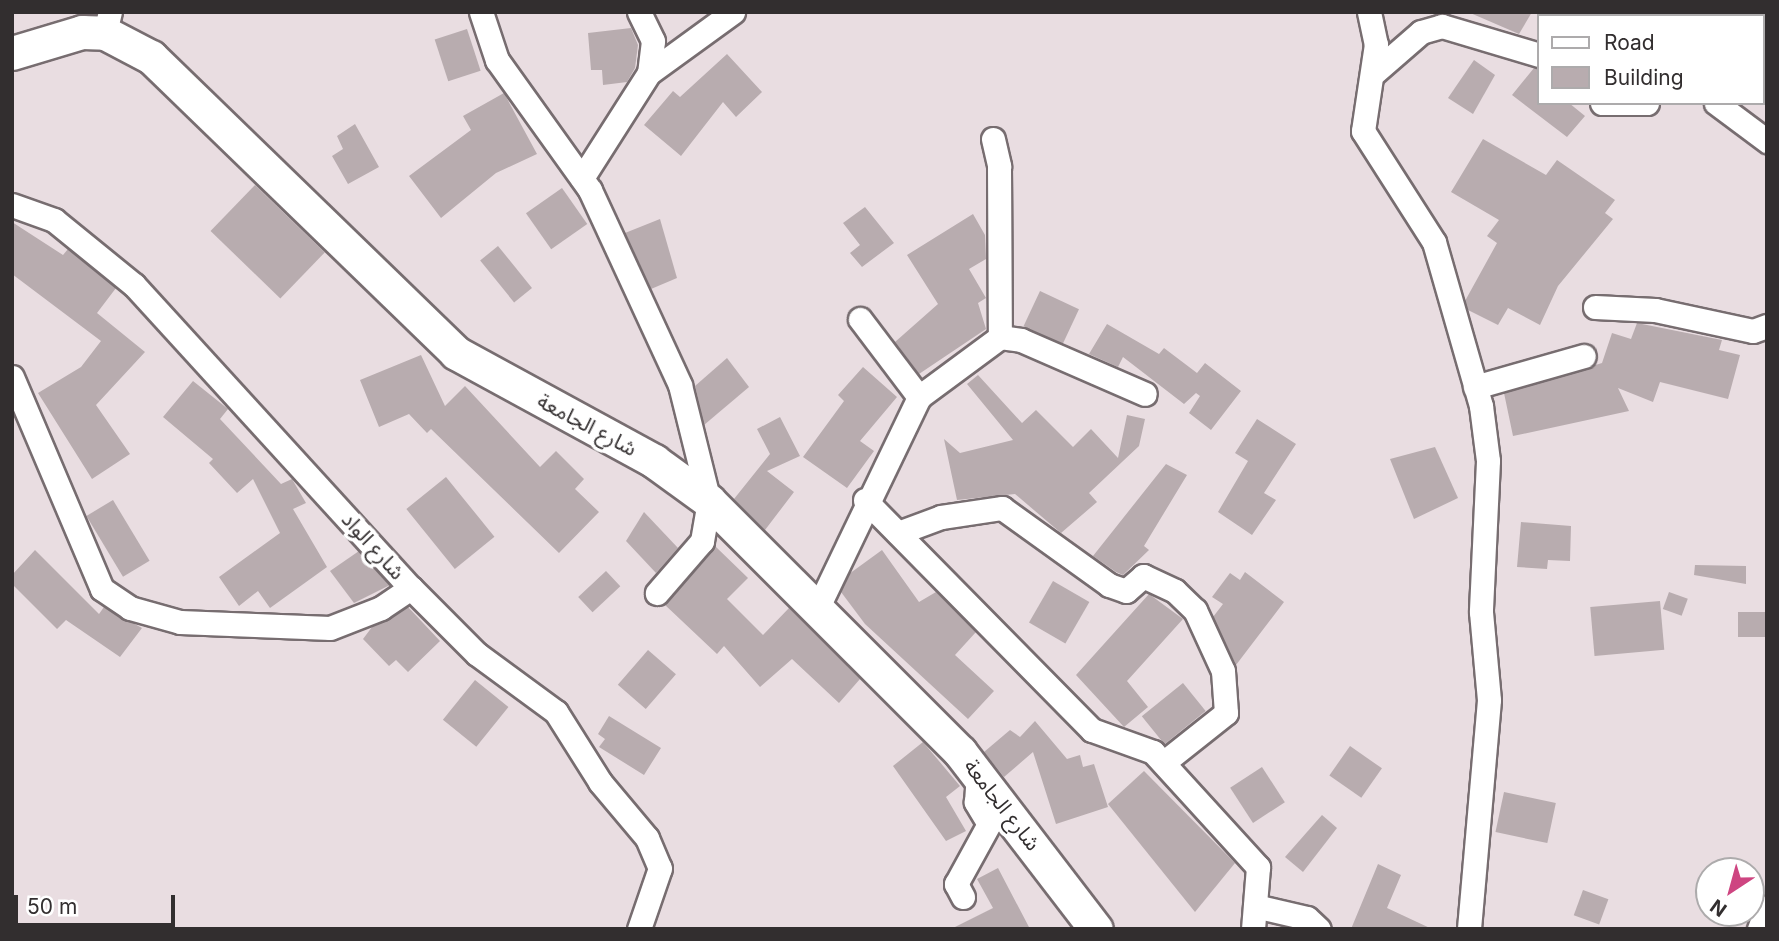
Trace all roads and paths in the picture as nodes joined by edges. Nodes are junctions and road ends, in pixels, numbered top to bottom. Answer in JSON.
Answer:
{"nodes":[{"id":1,"x":481,"y":12,"type":"edge"},
{"id":2,"x":639,"y":12,"type":"edge"},
{"id":3,"x":733,"y":12,"type":"edge"},
{"id":4,"x":1369,"y":12,"type":"edge"},
{"id":5,"x":1423,"y":22,"type":"edge"},
{"id":6,"x":108,"y":23,"type":"edge"},
{"id":7,"x":12,"y":53,"type":"edge"},
{"id":8,"x":1538,"y":55,"type":"edge"},
{"id":9,"x":1375,"y":72,"type":"junction"},
{"id":10,"x":649,"y":73,"type":"junction"},
{"id":11,"x":1719,"y":105,"type":"edge"},
{"id":12,"x":993,"y":139,"type":"dead end"},
{"id":13,"x":1767,"y":141,"type":"edge"},
{"id":14,"x":582,"y":178,"type":"junction"},
{"id":15,"x":12,"y":205,"type":"edge"},
{"id":16,"x":1595,"y":307,"type":"dead end"},
{"id":17,"x":860,"y":319,"type":"dead end"},
{"id":18,"x":1767,"y":326,"type":"edge"},
{"id":19,"x":1000,"y":337,"type":"junction"},
{"id":20,"x":1584,"y":356,"type":"dead end"},
{"id":21,"x":12,"y":377,"type":"edge"},
{"id":22,"x":1475,"y":387,"type":"junction"},
{"id":23,"x":1145,"y":394,"type":"dead end"},
{"id":24,"x":919,"y":397,"type":"junction"},
{"id":25,"x":865,"y":500,"type":"junction"},
{"id":26,"x":709,"y":501,"type":"junction"},
{"id":27,"x":898,"y":533,"type":"junction"},
{"id":28,"x":411,"y":588,"type":"junction"},
{"id":29,"x":657,"y":593,"type":"dead end"},
{"id":30,"x":819,"y":605,"type":"junction"},
{"id":31,"x":1163,"y":764,"type":"junction"},
{"id":32,"x":978,"y":774,"type":"junction"},
{"id":33,"x":963,"y":897,"type":"dead end"},
{"id":34,"x":1767,"y":907,"type":"edge"},
{"id":35,"x":1254,"y":917,"type":"edge"},
{"id":36,"x":639,"y":929,"type":"edge"},
{"id":37,"x":1096,"y":929,"type":"edge"},
{"id":38,"x":1319,"y":929,"type":"edge"},
{"id":39,"x":1469,"y":929,"type":"edge"},
{"id":40,"x":1759,"y":929,"type":"edge"}],
"edges":[{"from":1,"to":14,"type":"street"},
{"from":2,"to":10,"type":"street"},
{"from":3,"to":10,"type":"street"},
{"from":4,"to":9,"type":"street"},
{"from":5,"to":8,"type":"street"},
{"from":5,"to":9,"type":"street"},
{"from":6,"to":7,"type":"main road","name":"شارع الجامعة"},
{"from":6,"to":26,"type":"main road","name":"شارع الجامعة"},
{"from":9,"to":22,"type":"street"},
{"from":10,"to":14,"type":"street"},
{"from":11,"to":13,"type":"street"},
{"from":12,"to":19,"type":"street"},
{"from":14,"to":26,"type":"street"},
{"from":15,"to":28,"type":"street","name":"شارع الواد"},
{"from":16,"to":18,"type":"street"},
{"from":17,"to":24,"type":"street"},
{"from":19,"to":23,"type":"street"},
{"from":19,"to":24,"type":"street"},
{"from":20,"to":22,"type":"street"},
{"from":21,"to":28,"type":"street"},
{"from":22,"to":39,"type":"street"},
{"from":24,"to":25,"type":"street"},
{"from":25,"to":27,"type":"street"},
{"from":25,"to":30,"type":"street"},
{"from":26,"to":29,"type":"street"},
{"from":26,"to":30,"type":"main road","name":"شارع الجامعة"},
{"from":27,"to":31,"type":"street"},
{"from":27,"to":31,"type":"street"},
{"from":28,"to":36,"type":"street","name":"شارع الواد"},
{"from":30,"to":32,"type":"main road","name":"شارع الجامعة"},
{"from":31,"to":35,"type":"street"},
{"from":32,"to":33,"type":"street"},
{"from":32,"to":37,"type":"main road","name":"شارع الجامعة"},
{"from":34,"to":40,"type":"street"},
{"from":35,"to":38,"type":"street"}]}
